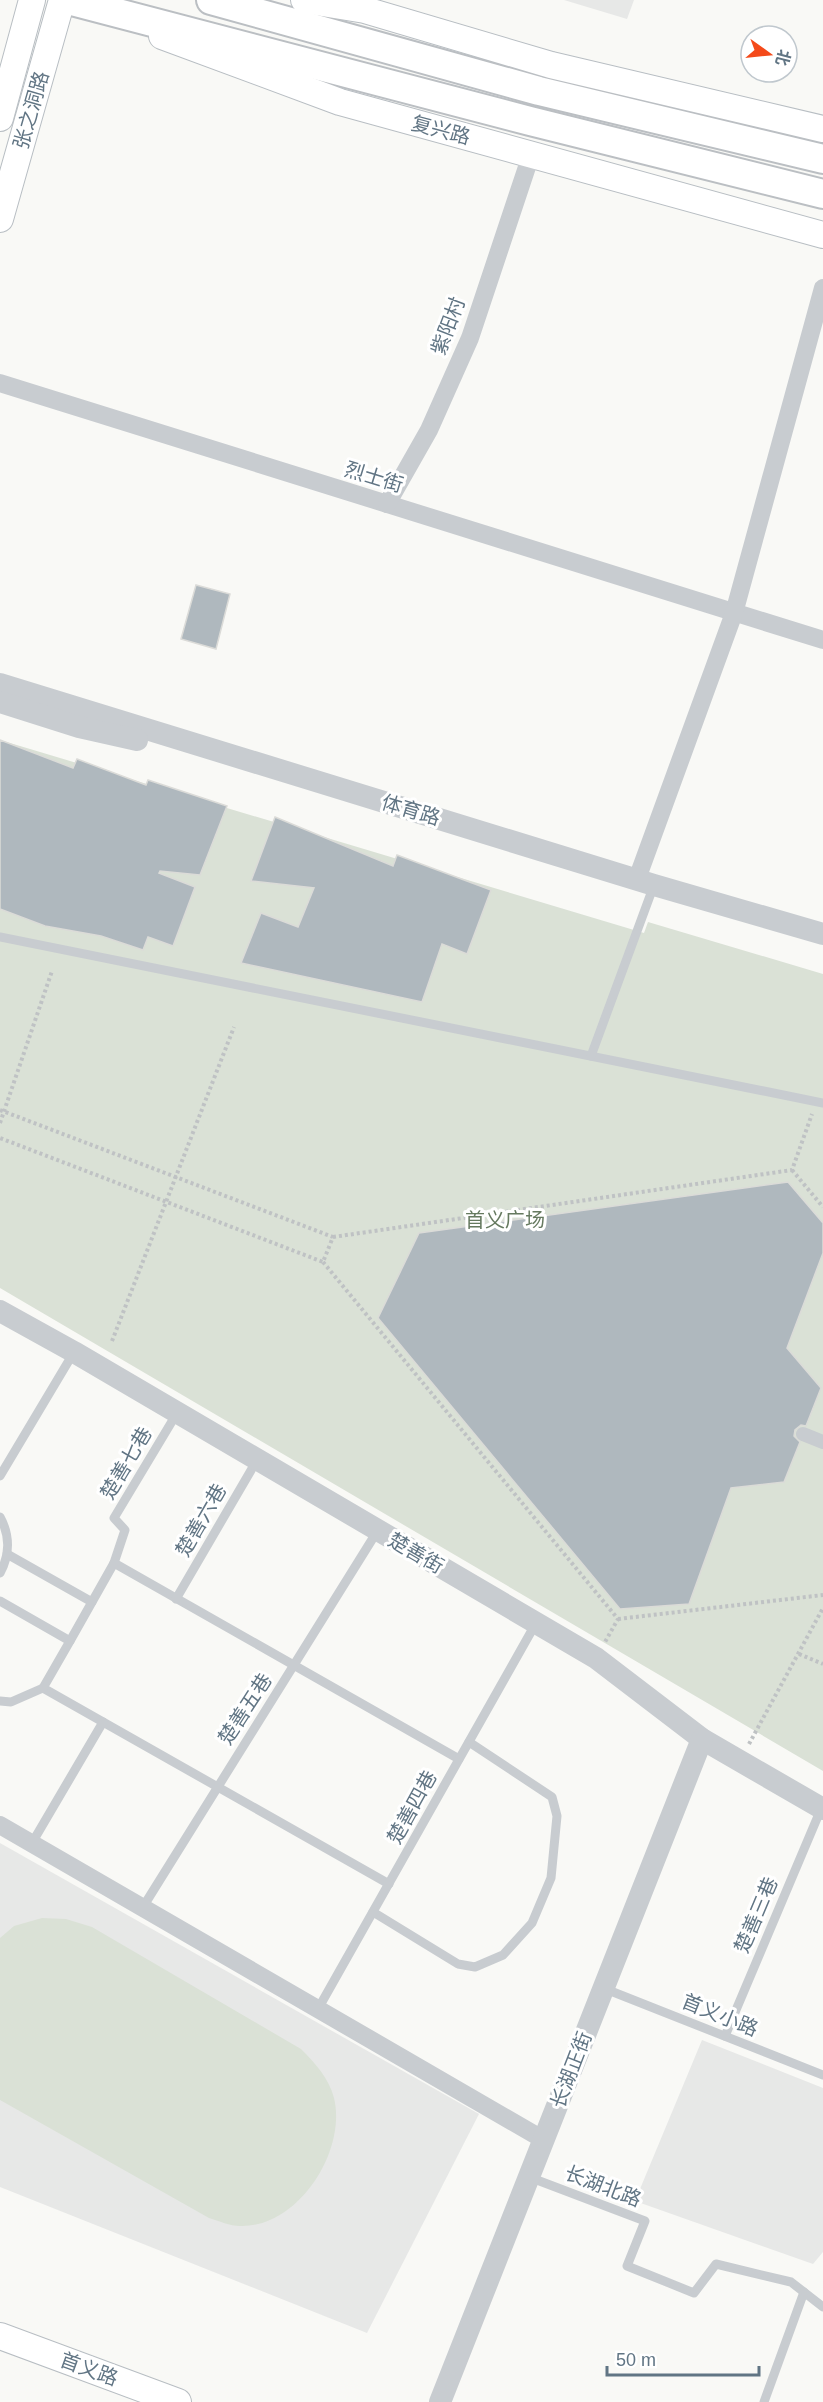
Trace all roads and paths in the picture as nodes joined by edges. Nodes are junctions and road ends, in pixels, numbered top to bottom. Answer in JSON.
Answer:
{"nodes":[{"id":1,"x":33,"y":0,"type":"edge"},
{"id":2,"x":66,"y":0,"type":"edge"},
{"id":3,"x":211,"y":0,"type":"edge"},
{"id":4,"x":304,"y":0,"type":"edge"},
{"id":5,"x":0,"y":118,"type":"edge"},
{"id":6,"x":823,"y":129,"type":"edge"},
{"id":7,"x":531,"y":155,"type":"junction"},
{"id":8,"x":823,"y":159,"type":"edge"},
{"id":9,"x":823,"y":194,"type":"edge"},
{"id":10,"x":0,"y":219,"type":"edge"},
{"id":11,"x":823,"y":235,"type":"edge"},
{"id":12,"x":823,"y":288,"type":"edge"},
{"id":13,"x":0,"y":383,"type":"edge"},
{"id":14,"x":387,"y":504,"type":"junction"},
{"id":15,"x":734,"y":613,"type":"junction"},
{"id":16,"x":823,"y":640,"type":"edge"},
{"id":17,"x":0,"y":684,"type":"edge"},
{"id":18,"x":0,"y":702,"type":"edge"},
{"id":19,"x":646,"y":887,"type":"junction"},
{"id":20,"x":823,"y":934,"type":"edge"},
{"id":21,"x":0,"y":937,"type":"edge"},
{"id":22,"x":823,"y":949,"type":"edge"},
{"id":23,"x":52,"y":971,"type":"dead end"},
{"id":24,"x":234,"y":1027,"type":"dead end"},
{"id":25,"x":591,"y":1056,"type":"junction"},
{"id":26,"x":819,"y":1102,"type":"edge"},
{"id":27,"x":2,"y":1111,"type":"edge"},
{"id":28,"x":0,"y":1123,"type":"edge"},
{"id":29,"x":0,"y":1137,"type":"edge"},
{"id":30,"x":792,"y":1170,"type":"junction"},
{"id":31,"x":176,"y":1177,"type":"junction"},
{"id":32,"x":166,"y":1202,"type":"junction"},
{"id":33,"x":823,"y":1207,"type":"edge"},
{"id":34,"x":333,"y":1237,"type":"junction"},
{"id":35,"x":322,"y":1262,"type":"junction"},
{"id":36,"x":0,"y":1311,"type":"edge"},
{"id":37,"x":112,"y":1341,"type":"dead end"},
{"id":38,"x":74,"y":1352,"type":"junction"},
{"id":39,"x":177,"y":1413,"type":"junction"},
{"id":40,"x":803,"y":1434,"type":"dead end"},
{"id":41,"x":823,"y":1442,"type":"edge"},
{"id":42,"x":257,"y":1460,"type":"junction"},
{"id":43,"x":0,"y":1476,"type":"edge"},
{"id":44,"x":0,"y":1517,"type":"edge"},
{"id":45,"x":378,"y":1530,"type":"junction"},
{"id":46,"x":7,"y":1554,"type":"junction"},
{"id":47,"x":114,"y":1563,"type":"junction"},
{"id":48,"x":0,"y":1573,"type":"edge"},
{"id":49,"x":823,"y":1595,"type":"edge"},
{"id":50,"x":176,"y":1599,"type":"junction"},
{"id":51,"x":0,"y":1601,"type":"edge"},
{"id":52,"x":92,"y":1602,"type":"junction"},
{"id":53,"x":823,"y":1608,"type":"edge"},
{"id":54,"x":618,"y":1619,"type":"junction"},
{"id":55,"x":536,"y":1623,"type":"junction"},
{"id":56,"x":70,"y":1641,"type":"junction"},
{"id":57,"x":799,"y":1654,"type":"junction"},
{"id":58,"x":596,"y":1658,"type":"junction"},
{"id":59,"x":823,"y":1664,"type":"edge"},
{"id":60,"x":294,"y":1666,"type":"junction"},
{"id":61,"x":44,"y":1688,"type":"junction"},
{"id":62,"x":0,"y":1701,"type":"edge"},
{"id":63,"x":103,"y":1722,"type":"junction"},
{"id":64,"x":702,"y":1739,"type":"junction"},
{"id":65,"x":469,"y":1742,"type":"junction"},
{"id":66,"x":459,"y":1759,"type":"junction"},
{"id":67,"x":740,"y":1761,"type":"junction"},
{"id":68,"x":217,"y":1786,"type":"junction"},
{"id":69,"x":822,"y":1809,"type":"edge"},
{"id":70,"x":0,"y":1824,"type":"edge"},
{"id":71,"x":32,"y":1843,"type":"junction"},
{"id":72,"x":389,"y":1884,"type":"junction"},
{"id":73,"x":143,"y":1908,"type":"junction"},
{"id":74,"x":373,"y":1912,"type":"junction"},
{"id":75,"x":603,"y":1988,"type":"junction"},
{"id":76,"x":318,"y":2009,"type":"junction"},
{"id":77,"x":725,"y":2036,"type":"junction"},
{"id":78,"x":823,"y":2075,"type":"edge"},
{"id":79,"x":544,"y":2140,"type":"junction"},
{"id":80,"x":529,"y":2177,"type":"junction"},
{"id":81,"x":804,"y":2292,"type":"junction"},
{"id":82,"x":823,"y":2307,"type":"edge"},
{"id":83,"x":0,"y":2336,"type":"edge"},
{"id":84,"x":178,"y":2402,"type":"edge"},
{"id":85,"x":440,"y":2402,"type":"edge"},
{"id":86,"x":764,"y":2402,"type":"edge"}],
"edges":[{"from":1,"to":5,"type":"main road","name":"张之洞路"},
{"from":2,"to":7,"type":"main road","name":"复兴路"},
{"from":2,"to":9,"type":"main road"},
{"from":2,"to":10,"type":"main road","name":"张之洞路"},
{"from":3,"to":8,"type":"main road"},
{"from":4,"to":6,"type":"main road"},
{"from":7,"to":11,"type":"main road","name":"复兴路"},
{"from":7,"to":14,"type":"street","name":"紫阳村"},
{"from":12,"to":15,"type":"street"},
{"from":13,"to":14,"type":"street","name":"烈士街"},
{"from":14,"to":15,"type":"street","name":"烈士街"},
{"from":15,"to":16,"type":"street","name":"烈士街"},
{"from":15,"to":19,"type":"street"},
{"from":17,"to":19,"type":"street","name":"体育路"},
{"from":18,"to":19,"type":"street"},
{"from":19,"to":20,"type":"street","name":"体育路"},
{"from":19,"to":22,"type":"street"},
{"from":19,"to":25,"type":"lane"},
{"from":21,"to":25,"type":"lane"},
{"from":23,"to":27,"type":"path"},
{"from":24,"to":31,"type":"path"},
{"from":25,"to":26,"type":"lane"},
{"from":26,"to":30,"type":"path"},
{"from":27,"to":28,"type":"path"},
{"from":27,"to":31,"type":"path"},
{"from":29,"to":32,"type":"path"},
{"from":30,"to":33,"type":"path"},
{"from":30,"to":34,"type":"path"},
{"from":31,"to":32,"type":"path"},
{"from":31,"to":34,"type":"path"},
{"from":32,"to":35,"type":"path"},
{"from":32,"to":37,"type":"path"},
{"from":34,"to":35,"type":"path"},
{"from":35,"to":54,"type":"path"},
{"from":36,"to":38,"type":"street","name":"楚善街"},
{"from":38,"to":39,"type":"street","name":"楚善街"},
{"from":38,"to":43,"type":"lane"},
{"from":39,"to":42,"type":"street","name":"楚善街"},
{"from":39,"to":47,"type":"lane","name":"楚善七巷"},
{"from":40,"to":41,"type":"street"},
{"from":42,"to":45,"type":"street","name":"楚善街"},
{"from":42,"to":50,"type":"lane","name":"楚善六巷"},
{"from":44,"to":46,"type":"lane"},
{"from":45,"to":55,"type":"street","name":"楚善街"},
{"from":45,"to":60,"type":"lane","name":"楚善五巷"},
{"from":46,"to":48,"type":"lane"},
{"from":46,"to":52,"type":"lane"},
{"from":47,"to":50,"type":"lane"},
{"from":47,"to":52,"type":"lane"},
{"from":49,"to":54,"type":"path"},
{"from":50,"to":60,"type":"lane"},
{"from":51,"to":56,"type":"lane"},
{"from":52,"to":56,"type":"lane"},
{"from":53,"to":57,"type":"path"},
{"from":54,"to":58,"type":"path"},
{"from":55,"to":58,"type":"street","name":"楚善街"},
{"from":55,"to":65,"type":"lane","name":"楚善四巷"},
{"from":56,"to":61,"type":"lane"},
{"from":57,"to":59,"type":"path"},
{"from":57,"to":67,"type":"path"},
{"from":58,"to":64,"type":"street","name":"楚善街"},
{"from":60,"to":66,"type":"lane"},
{"from":60,"to":68,"type":"lane","name":"楚善五巷"},
{"from":61,"to":62,"type":"lane"},
{"from":61,"to":63,"type":"lane"},
{"from":63,"to":68,"type":"lane"},
{"from":63,"to":71,"type":"lane"},
{"from":64,"to":67,"type":"street","name":"楚善街"},
{"from":64,"to":75,"type":"street","name":"长湖正街"},
{"from":65,"to":66,"type":"lane","name":"楚善四巷"},
{"from":65,"to":74,"type":"lane"},
{"from":66,"to":72,"type":"lane","name":"楚善四巷"},
{"from":67,"to":69,"type":"street","name":"楚善街"},
{"from":68,"to":72,"type":"lane"},
{"from":68,"to":73,"type":"lane","name":"楚善五巷"},
{"from":69,"to":77,"type":"lane","name":"楚善三巷"},
{"from":70,"to":71,"type":"street"},
{"from":71,"to":73,"type":"street"},
{"from":72,"to":74,"type":"lane","name":"楚善四巷"},
{"from":73,"to":76,"type":"street"},
{"from":74,"to":76,"type":"lane","name":"楚善四巷"},
{"from":75,"to":77,"type":"lane","name":"首义小路"},
{"from":75,"to":79,"type":"street","name":"长湖正街"},
{"from":76,"to":79,"type":"street"},
{"from":77,"to":78,"type":"lane","name":"首义小路"},
{"from":79,"to":80,"type":"street","name":"长湖正街"},
{"from":80,"to":81,"type":"lane","name":"长湖北路"},
{"from":80,"to":85,"type":"street","name":"长湖正街"},
{"from":81,"to":82,"type":"lane","name":"长湖北路"},
{"from":81,"to":86,"type":"lane"},
{"from":83,"to":84,"type":"main road","name":"首义路"}]}
